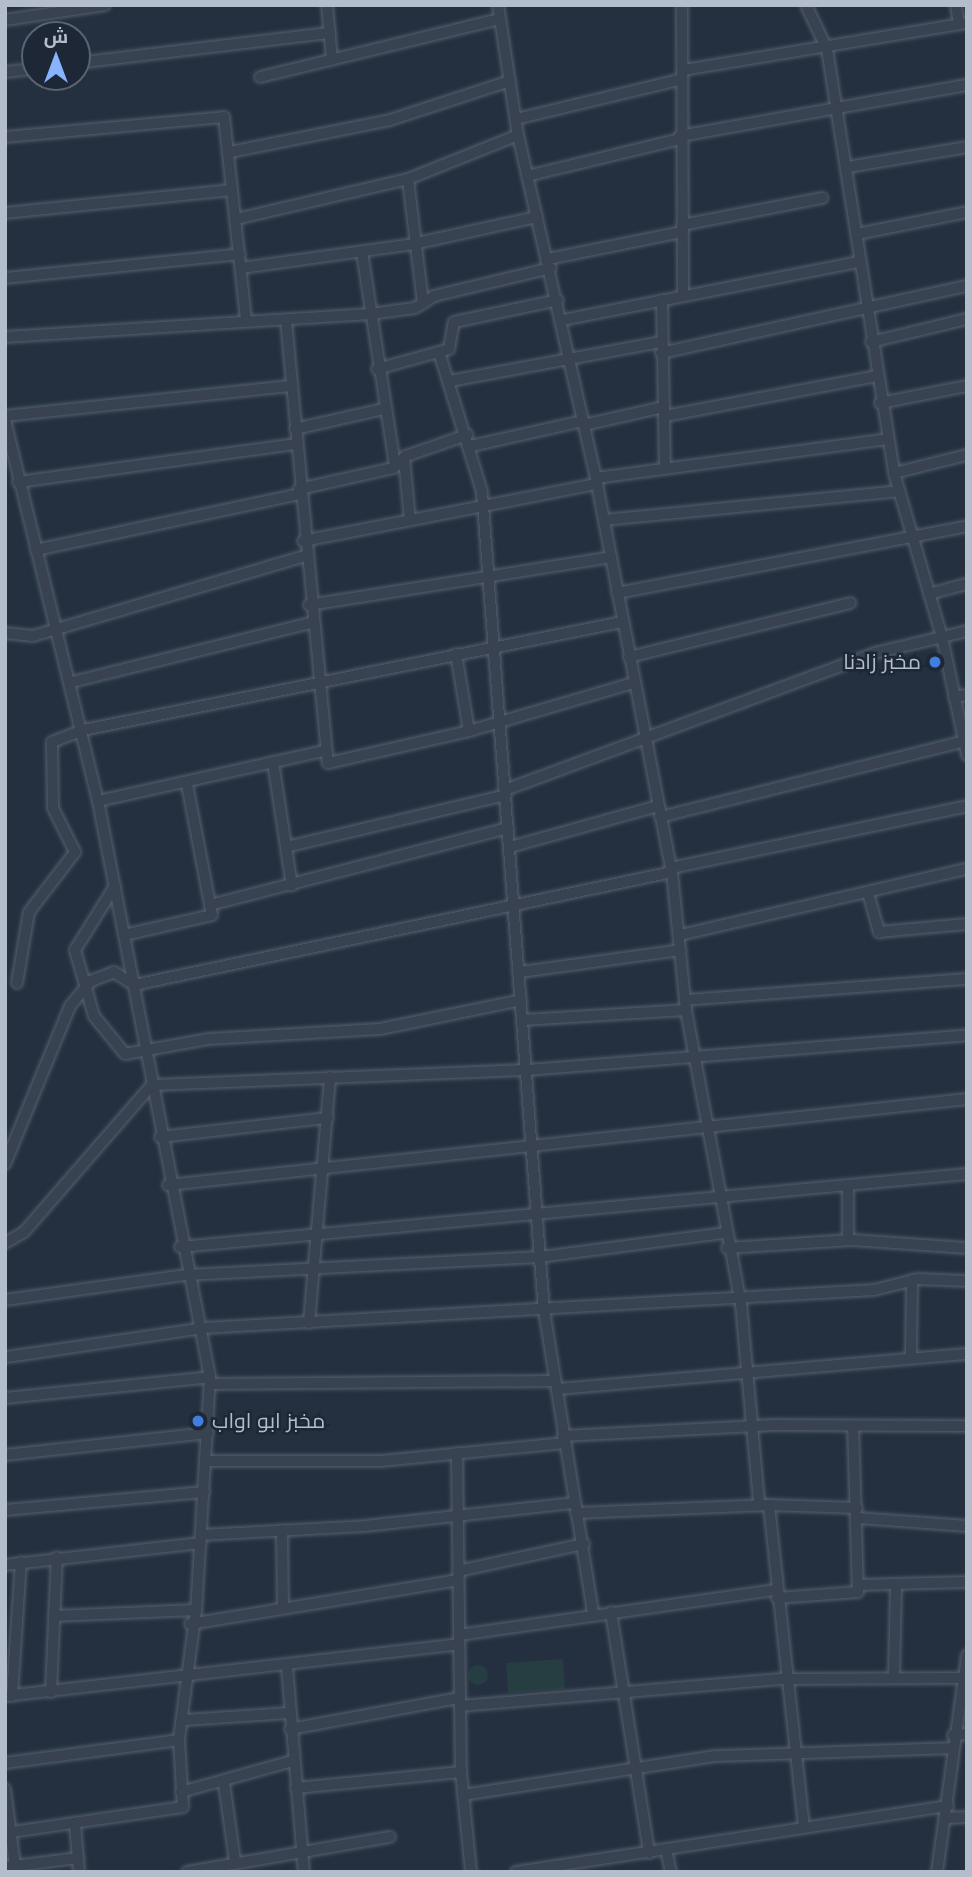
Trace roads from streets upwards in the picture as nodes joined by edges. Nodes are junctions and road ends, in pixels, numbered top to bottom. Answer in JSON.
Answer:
{"nodes":[{"id":1,"x":105,"y":5,"type":"edge"},
{"id":2,"x":327,"y":5,"type":"edge"},
{"id":3,"x":498,"y":5,"type":"edge"},
{"id":4,"x":682,"y":5,"type":"edge"},
{"id":5,"x":806,"y":5,"type":"edge"},
{"id":6,"x":956,"y":5,"type":"edge"},
{"id":7,"x":500,"y":19,"type":"junction"},
{"id":8,"x":5,"y":20,"type":"edge"},
{"id":9,"x":963,"y":24,"type":"edge"},
{"id":10,"x":330,"y":33,"type":"junction"},
{"id":11,"x":827,"y":50,"type":"junction"},
{"id":12,"x":332,"y":60,"type":"junction"},
{"id":13,"x":91,"y":61,"type":"edge"},
{"id":14,"x":683,"y":75,"type":"junction"},
{"id":15,"x":260,"y":77,"type":"dead end"},
{"id":16,"x":510,"y":81,"type":"junction"},
{"id":17,"x":967,"y":85,"type":"edge"},
{"id":18,"x":836,"y":107,"type":"junction"},
{"id":19,"x":516,"y":119,"type":"junction"},
{"id":20,"x":518,"y":135,"type":"junction"},
{"id":21,"x":5,"y":137,"type":"edge"},
{"id":22,"x":680,"y":138,"type":"junction"},
{"id":23,"x":967,"y":147,"type":"edge"},
{"id":24,"x":230,"y":152,"type":"junction"},
{"id":25,"x":848,"y":167,"type":"junction"},
{"id":26,"x":527,"y":176,"type":"junction"},
{"id":27,"x":408,"y":179,"type":"junction"},
{"id":28,"x":232,"y":190,"type":"junction"},
{"id":29,"x":822,"y":198,"type":"dead end"},
{"id":30,"x":967,"y":212,"type":"edge"},
{"id":31,"x":5,"y":214,"type":"edge"},
{"id":32,"x":537,"y":217,"type":"junction"},
{"id":33,"x":236,"y":219,"type":"junction"},
{"id":34,"x":682,"y":228,"type":"junction"},
{"id":35,"x":857,"y":234,"type":"junction"},
{"id":36,"x":413,"y":244,"type":"junction"},
{"id":37,"x":362,"y":252,"type":"junction"},
{"id":38,"x":240,"y":254,"type":"junction"},
{"id":39,"x":860,"y":262,"type":"junction"},
{"id":40,"x":550,"y":264,"type":"junction"},
{"id":41,"x":241,"y":268,"type":"junction"},
{"id":42,"x":5,"y":278,"type":"edge"},
{"id":43,"x":967,"y":285,"type":"edge"},
{"id":44,"x":683,"y":295,"type":"junction"},
{"id":45,"x":558,"y":300,"type":"junction"},
{"id":46,"x":662,"y":300,"type":"junction"},
{"id":47,"x":423,"y":303,"type":"junction"},
{"id":48,"x":867,"y":310,"type":"junction"},
{"id":49,"x":370,"y":314,"type":"junction"},
{"id":50,"x":967,"y":319,"type":"edge"},
{"id":51,"x":286,"y":320,"type":"junction"},
{"id":52,"x":563,"y":320,"type":"junction"},
{"id":53,"x":246,"y":321,"type":"junction"},
{"id":54,"x":5,"y":337,"type":"edge"},
{"id":55,"x":871,"y":342,"type":"junction"},
{"id":56,"x":661,"y":348,"type":"junction"},
{"id":57,"x":439,"y":352,"type":"junction"},
{"id":58,"x":572,"y":362,"type":"junction"},
{"id":59,"x":377,"y":369,"type":"junction"},
{"id":60,"x":876,"y":376,"type":"junction"},
{"id":61,"x":450,"y":382,"type":"junction"},
{"id":62,"x":292,"y":386,"type":"junction"},
{"id":63,"x":967,"y":386,"type":"edge"},
{"id":64,"x":880,"y":403,"type":"junction"},
{"id":65,"x":383,"y":409,"type":"junction"},
{"id":66,"x":665,"y":411,"type":"junction"},
{"id":67,"x":5,"y":418,"type":"edge"},
{"id":68,"x":583,"y":423,"type":"junction"},
{"id":69,"x":295,"y":429,"type":"junction"},
{"id":70,"x":467,"y":435,"type":"junction"},
{"id":71,"x":887,"y":439,"type":"junction"},
{"id":72,"x":296,"y":444,"type":"junction"},
{"id":73,"x":471,"y":446,"type":"junction"},
{"id":74,"x":967,"y":455,"type":"edge"},
{"id":75,"x":404,"y":458,"type":"junction"},
{"id":76,"x":395,"y":466,"type":"junction"},
{"id":77,"x":665,"y":466,"type":"junction"},
{"id":78,"x":894,"y":473,"type":"junction"},
{"id":79,"x":597,"y":481,"type":"junction"},
{"id":80,"x":18,"y":482,"type":"junction"},
{"id":81,"x":299,"y":491,"type":"junction"},
{"id":82,"x":898,"y":491,"type":"junction"},
{"id":83,"x":484,"y":510,"type":"junction"},
{"id":84,"x":410,"y":520,"type":"junction"},
{"id":85,"x":604,"y":520,"type":"junction"},
{"id":86,"x":967,"y":526,"type":"edge"},
{"id":87,"x":912,"y":539,"type":"junction"},
{"id":88,"x":303,"y":541,"type":"junction"},
{"id":89,"x":36,"y":550,"type":"junction"},
{"id":90,"x":304,"y":556,"type":"junction"},
{"id":91,"x":611,"y":557,"type":"junction"},
{"id":92,"x":488,"y":575,"type":"junction"},
{"id":93,"x":967,"y":584,"type":"edge"},
{"id":94,"x":617,"y":593,"type":"junction"},
{"id":95,"x":929,"y":594,"type":"junction"},
{"id":96,"x":851,"y":603,"type":"dead end"},
{"id":97,"x":309,"y":605,"type":"junction"},
{"id":98,"x":311,"y":622,"type":"junction"},
{"id":99,"x":622,"y":622,"type":"junction"},
{"id":100,"x":57,"y":626,"type":"junction"},
{"id":101,"x":967,"y":631,"type":"edge"},
{"id":102,"x":5,"y":633,"type":"edge"},
{"id":103,"x":942,"y":637,"type":"junction"},
{"id":104,"x":493,"y":646,"type":"junction"},
{"id":105,"x":456,"y":654,"type":"junction"},
{"id":106,"x":629,"y":657,"type":"junction"},
{"id":107,"x":72,"y":682,"type":"junction"},
{"id":108,"x":633,"y":682,"type":"junction"},
{"id":109,"x":318,"y":687,"type":"junction"},
{"id":110,"x":967,"y":695,"type":"edge"},
{"id":111,"x":954,"y":697,"type":"junction"},
{"id":112,"x":500,"y":721,"type":"junction"},
{"id":113,"x":83,"y":730,"type":"junction"},
{"id":114,"x":469,"y":732,"type":"junction"},
{"id":115,"x":643,"y":738,"type":"junction"},
{"id":116,"x":964,"y":741,"type":"junction"},
{"id":117,"x":324,"y":751,"type":"junction"},
{"id":118,"x":967,"y":755,"type":"edge"},
{"id":119,"x":273,"y":762,"type":"junction"},
{"id":120,"x":187,"y":784,"type":"junction"},
{"id":121,"x":505,"y":792,"type":"junction"},
{"id":122,"x":98,"y":802,"type":"junction"},
{"id":123,"x":658,"y":806,"type":"junction"},
{"id":124,"x":967,"y":806,"type":"edge"},
{"id":125,"x":660,"y":817,"type":"junction"},
{"id":126,"x":508,"y":828,"type":"junction"},
{"id":127,"x":286,"y":847,"type":"junction"},
{"id":128,"x":510,"y":847,"type":"junction"},
{"id":129,"x":967,"y":869,"type":"edge"},
{"id":130,"x":671,"y":870,"type":"junction"},
{"id":131,"x":115,"y":886,"type":"junction"},
{"id":132,"x":292,"y":886,"type":"junction"},
{"id":133,"x":868,"y":893,"type":"junction"},
{"id":134,"x":211,"y":905,"type":"junction"},
{"id":135,"x":514,"y":906,"type":"junction"},
{"id":136,"x":967,"y":924,"type":"edge"},
{"id":137,"x":124,"y":935,"type":"junction"},
{"id":138,"x":680,"y":935,"type":"junction"},
{"id":139,"x":680,"y":950,"type":"junction"},
{"id":140,"x":520,"y":972,"type":"junction"},
{"id":141,"x":967,"y":979,"type":"edge"},
{"id":142,"x":18,"y":983,"type":"dead end"},
{"id":143,"x":134,"y":985,"type":"junction"},
{"id":144,"x":85,"y":992,"type":"junction"},
{"id":145,"x":521,"y":1000,"type":"junction"},
{"id":146,"x":686,"y":1005,"type":"junction"},
{"id":147,"x":523,"y":1020,"type":"junction"},
{"id":148,"x":967,"y":1035,"type":"edge"},
{"id":149,"x":147,"y":1048,"type":"junction"},
{"id":150,"x":697,"y":1058,"type":"junction"},
{"id":151,"x":526,"y":1070,"type":"junction"},
{"id":152,"x":330,"y":1077,"type":"junction"},
{"id":153,"x":152,"y":1085,"type":"junction"},
{"id":154,"x":967,"y":1099,"type":"edge"},
{"id":155,"x":328,"y":1118,"type":"junction"},
{"id":156,"x":707,"y":1125,"type":"junction"},
{"id":157,"x":160,"y":1137,"type":"junction"},
{"id":158,"x":531,"y":1143,"type":"junction"},
{"id":159,"x":5,"y":1164,"type":"edge"},
{"id":160,"x":326,"y":1166,"type":"junction"},
{"id":161,"x":967,"y":1174,"type":"edge"},
{"id":162,"x":169,"y":1185,"type":"junction"},
{"id":163,"x":848,"y":1185,"type":"junction"},
{"id":164,"x":718,"y":1196,"type":"junction"},
{"id":165,"x":538,"y":1217,"type":"junction"},
{"id":166,"x":724,"y":1233,"type":"junction"},
{"id":167,"x":318,"y":1239,"type":"junction"},
{"id":168,"x":848,"y":1240,"type":"junction"},
{"id":169,"x":5,"y":1243,"type":"edge"},
{"id":170,"x":180,"y":1247,"type":"junction"},
{"id":171,"x":727,"y":1248,"type":"junction"},
{"id":172,"x":967,"y":1248,"type":"edge"},
{"id":173,"x":540,"y":1257,"type":"junction"},
{"id":174,"x":314,"y":1270,"type":"junction"},
{"id":175,"x":186,"y":1275,"type":"junction"},
{"id":176,"x":912,"y":1280,"type":"junction"},
{"id":177,"x":967,"y":1281,"type":"edge"},
{"id":178,"x":737,"y":1295,"type":"junction"},
{"id":179,"x":5,"y":1300,"type":"edge"},
{"id":180,"x":544,"y":1310,"type":"junction"},
{"id":181,"x":309,"y":1323,"type":"junction"},
{"id":182,"x":203,"y":1328,"type":"junction"},
{"id":183,"x":911,"y":1354,"type":"junction"},
{"id":184,"x":967,"y":1354,"type":"edge"},
{"id":185,"x":7,"y":1357,"type":"edge"},
{"id":186,"x":748,"y":1372,"type":"junction"},
{"id":187,"x":210,"y":1381,"type":"junction"},
{"id":188,"x":556,"y":1385,"type":"junction"},
{"id":189,"x":5,"y":1398,"type":"edge"},
{"id":190,"x":752,"y":1426,"type":"junction"},
{"id":191,"x":853,"y":1426,"type":"junction"},
{"id":192,"x":967,"y":1426,"type":"edge"},
{"id":193,"x":208,"y":1433,"type":"junction"},
{"id":194,"x":564,"y":1440,"type":"junction"},
{"id":195,"x":457,"y":1453,"type":"junction"},
{"id":196,"x":5,"y":1455,"type":"edge"},
{"id":197,"x":206,"y":1461,"type":"junction"},
{"id":198,"x":204,"y":1492,"type":"junction"},
{"id":199,"x":764,"y":1504,"type":"junction"},
{"id":200,"x":576,"y":1508,"type":"junction"},
{"id":201,"x":5,"y":1510,"type":"edge"},
{"id":202,"x":459,"y":1513,"type":"junction"},
{"id":203,"x":858,"y":1513,"type":"junction"},
{"id":204,"x":967,"y":1526,"type":"edge"},
{"id":205,"x":282,"y":1530,"type":"junction"},
{"id":206,"x":201,"y":1539,"type":"junction"},
{"id":207,"x":583,"y":1544,"type":"junction"},
{"id":208,"x":57,"y":1557,"type":"junction"},
{"id":209,"x":21,"y":1562,"type":"junction"},
{"id":210,"x":5,"y":1565,"type":"edge"},
{"id":211,"x":458,"y":1576,"type":"junction"},
{"id":212,"x":967,"y":1582,"type":"edge"},
{"id":213,"x":897,"y":1584,"type":"junction"},
{"id":214,"x":858,"y":1586,"type":"junction"},
{"id":215,"x":777,"y":1594,"type":"junction"},
{"id":216,"x":283,"y":1608,"type":"junction"},
{"id":217,"x":196,"y":1610,"type":"junction"},
{"id":218,"x":611,"y":1612,"type":"junction"},
{"id":219,"x":593,"y":1614,"type":"junction"},
{"id":220,"x":54,"y":1616,"type":"junction"},
{"id":221,"x":190,"y":1624,"type":"junction"},
{"id":222,"x":459,"y":1639,"type":"junction"},
{"id":223,"x":967,"y":1654,"type":"edge"},
{"id":224,"x":286,"y":1667,"type":"junction"},
{"id":225,"x":894,"y":1675,"type":"junction"},
{"id":226,"x":184,"y":1677,"type":"junction"},
{"id":227,"x":962,"y":1678,"type":"junction"},
{"id":228,"x":784,"y":1679,"type":"junction"},
{"id":229,"x":620,"y":1690,"type":"junction"},
{"id":230,"x":51,"y":1692,"type":"junction"},
{"id":231,"x":9,"y":1696,"type":"edge"},
{"id":232,"x":460,"y":1702,"type":"junction"},
{"id":233,"x":289,"y":1713,"type":"junction"},
{"id":234,"x":184,"y":1720,"type":"junction"},
{"id":235,"x":290,"y":1729,"type":"junction"},
{"id":236,"x":967,"y":1734,"type":"edge"},
{"id":237,"x":953,"y":1735,"type":"junction"},
{"id":238,"x":179,"y":1740,"type":"junction"},
{"id":239,"x":951,"y":1748,"type":"junction"},
{"id":240,"x":796,"y":1749,"type":"junction"},
{"id":241,"x":292,"y":1761,"type":"junction"},
{"id":242,"x":5,"y":1763,"type":"edge"},
{"id":243,"x":633,"y":1768,"type":"junction"},
{"id":244,"x":461,"y":1772,"type":"junction"},
{"id":245,"x":224,"y":1783,"type":"junction"},
{"id":246,"x":5,"y":1788,"type":"edge"},
{"id":247,"x":296,"y":1788,"type":"junction"},
{"id":248,"x":181,"y":1791,"type":"junction"},
{"id":249,"x":463,"y":1795,"type":"junction"},
{"id":250,"x":948,"y":1806,"type":"junction"},
{"id":251,"x":967,"y":1817,"type":"edge"},
{"id":252,"x":947,"y":1818,"type":"junction"},
{"id":253,"x":75,"y":1824,"type":"junction"},
{"id":254,"x":804,"y":1826,"type":"junction"},
{"id":255,"x":11,"y":1832,"type":"junction"},
{"id":256,"x":390,"y":1837,"type":"dead end"},
{"id":257,"x":302,"y":1849,"type":"junction"},
{"id":258,"x":666,"y":1849,"type":"junction"},
{"id":259,"x":649,"y":1853,"type":"junction"},
{"id":260,"x":78,"y":1858,"type":"junction"},
{"id":261,"x":235,"y":1861,"type":"junction"},
{"id":262,"x":10,"y":1867,"type":"edge"},
{"id":263,"x":79,"y":1872,"type":"edge"},
{"id":264,"x":188,"y":1872,"type":"edge"},
{"id":265,"x":304,"y":1872,"type":"edge"},
{"id":266,"x":471,"y":1872,"type":"edge"},
{"id":267,"x":516,"y":1872,"type":"edge"},
{"id":268,"x":671,"y":1872,"type":"edge"},
{"id":269,"x":937,"y":1872,"type":"edge"}],
"edges":[{"from":1,"to":8,"type":"street"},
{"from":2,"to":10,"type":"street"},
{"from":3,"to":7,"type":"street"},
{"from":4,"to":14,"type":"street"},
{"from":5,"to":11,"type":"street"},
{"from":6,"to":9,"type":"street"},
{"from":7,"to":12,"type":"street"},
{"from":7,"to":16,"type":"street"},
{"from":9,"to":11,"type":"street"},
{"from":10,"to":12,"type":"street"},
{"from":10,"to":13,"type":"street"},
{"from":11,"to":14,"type":"street"},
{"from":11,"to":18,"type":"street"},
{"from":12,"to":15,"type":"street"},
{"from":14,"to":19,"type":"street"},
{"from":14,"to":22,"type":"street"},
{"from":16,"to":19,"type":"street"},
{"from":16,"to":24,"type":"street"},
{"from":17,"to":18,"type":"street"},
{"from":18,"to":22,"type":"street"},
{"from":18,"to":25,"type":"street"},
{"from":19,"to":20,"type":"street"},
{"from":20,"to":26,"type":"street"},
{"from":20,"to":27,"type":"street"},
{"from":21,"to":24,"type":"street"},
{"from":22,"to":26,"type":"street"},
{"from":22,"to":34,"type":"street"},
{"from":23,"to":25,"type":"street"},
{"from":24,"to":28,"type":"street"},
{"from":25,"to":35,"type":"street"},
{"from":26,"to":32,"type":"street"},
{"from":27,"to":33,"type":"street"},
{"from":27,"to":36,"type":"street"},
{"from":28,"to":31,"type":"street"},
{"from":28,"to":33,"type":"street"},
{"from":29,"to":34,"type":"street"},
{"from":30,"to":35,"type":"street"},
{"from":32,"to":36,"type":"street"},
{"from":32,"to":40,"type":"street"},
{"from":33,"to":38,"type":"street"},
{"from":34,"to":40,"type":"street"},
{"from":34,"to":44,"type":"street"},
{"from":35,"to":39,"type":"street"},
{"from":36,"to":37,"type":"street"},
{"from":36,"to":47,"type":"street"},
{"from":37,"to":41,"type":"street"},
{"from":37,"to":49,"type":"street"},
{"from":38,"to":41,"type":"street"},
{"from":38,"to":42,"type":"street"},
{"from":39,"to":44,"type":"street"},
{"from":39,"to":48,"type":"street"},
{"from":40,"to":45,"type":"street"},
{"from":40,"to":47,"type":"street"},
{"from":41,"to":53,"type":"street"},
{"from":43,"to":48,"type":"street"},
{"from":44,"to":46,"type":"street"},
{"from":45,"to":52,"type":"street"},
{"from":45,"to":57,"type":"street"},
{"from":46,"to":52,"type":"street"},
{"from":46,"to":56,"type":"street"},
{"from":47,"to":49,"type":"street"},
{"from":48,"to":55,"type":"street"},
{"from":48,"to":56,"type":"street"},
{"from":49,"to":51,"type":"street"},
{"from":49,"to":59,"type":"street"},
{"from":50,"to":55,"type":"street"},
{"from":51,"to":53,"type":"street"},
{"from":51,"to":62,"type":"street"},
{"from":52,"to":58,"type":"street"},
{"from":53,"to":54,"type":"street"},
{"from":55,"to":60,"type":"street"},
{"from":56,"to":58,"type":"street"},
{"from":56,"to":66,"type":"street"},
{"from":57,"to":59,"type":"street"},
{"from":57,"to":61,"type":"street"},
{"from":58,"to":61,"type":"street"},
{"from":58,"to":68,"type":"street"},
{"from":59,"to":65,"type":"street"},
{"from":60,"to":64,"type":"street"},
{"from":60,"to":66,"type":"street"},
{"from":61,"to":70,"type":"street"},
{"from":62,"to":67,"type":"street"},
{"from":62,"to":69,"type":"street"},
{"from":63,"to":64,"type":"street"},
{"from":64,"to":71,"type":"street"},
{"from":65,"to":69,"type":"street"},
{"from":65,"to":76,"type":"street"},
{"from":66,"to":68,"type":"street"},
{"from":66,"to":77,"type":"street"},
{"from":67,"to":80,"type":"street"},
{"from":68,"to":73,"type":"street"},
{"from":68,"to":79,"type":"street"},
{"from":69,"to":72,"type":"street"},
{"from":70,"to":73,"type":"street"},
{"from":70,"to":75,"type":"street"},
{"from":71,"to":77,"type":"street"},
{"from":71,"to":78,"type":"street"},
{"from":72,"to":80,"type":"street"},
{"from":72,"to":81,"type":"street"},
{"from":73,"to":83,"type":"street"},
{"from":74,"to":78,"type":"street"},
{"from":75,"to":76,"type":"street"},
{"from":75,"to":84,"type":"street"},
{"from":76,"to":81,"type":"street"},
{"from":77,"to":79,"type":"street"},
{"from":78,"to":82,"type":"street"},
{"from":79,"to":83,"type":"street"},
{"from":79,"to":85,"type":"street"},
{"from":80,"to":89,"type":"street"},
{"from":81,"to":88,"type":"street"},
{"from":81,"to":89,"type":"street"},
{"from":82,"to":85,"type":"street"},
{"from":82,"to":87,"type":"street"},
{"from":83,"to":84,"type":"street"},
{"from":83,"to":92,"type":"street"},
{"from":84,"to":88,"type":"street"},
{"from":85,"to":91,"type":"street"},
{"from":86,"to":87,"type":"street"},
{"from":87,"to":94,"type":"street"},
{"from":87,"to":95,"type":"street"},
{"from":88,"to":90,"type":"street"},
{"from":89,"to":100,"type":"street"},
{"from":90,"to":97,"type":"street"},
{"from":90,"to":100,"type":"street"},
{"from":91,"to":92,"type":"street"},
{"from":91,"to":94,"type":"street"},
{"from":92,"to":97,"type":"street"},
{"from":92,"to":104,"type":"street"},
{"from":93,"to":95,"type":"street"},
{"from":94,"to":99,"type":"street"},
{"from":95,"to":103,"type":"street"},
{"from":96,"to":106,"type":"street"},
{"from":97,"to":98,"type":"street"},
{"from":98,"to":107,"type":"street"},
{"from":98,"to":109,"type":"street"},
{"from":99,"to":104,"type":"street"},
{"from":99,"to":106,"type":"street"},
{"from":100,"to":102,"type":"street"},
{"from":100,"to":107,"type":"street"},
{"from":101,"to":103,"type":"street"},
{"from":103,"to":111,"type":"street"},
{"from":103,"to":115,"type":"street"},
{"from":104,"to":105,"type":"street"},
{"from":104,"to":112,"type":"street"},
{"from":105,"to":109,"type":"street"},
{"from":105,"to":114,"type":"street"},
{"from":106,"to":108,"type":"street"},
{"from":107,"to":113,"type":"street"},
{"from":108,"to":112,"type":"street"},
{"from":108,"to":115,"type":"street"},
{"from":109,"to":113,"type":"street"},
{"from":109,"to":117,"type":"street"},
{"from":110,"to":111,"type":"street"},
{"from":111,"to":116,"type":"street"},
{"from":112,"to":114,"type":"street"},
{"from":112,"to":121,"type":"street"},
{"from":113,"to":122,"type":"street"},
{"from":113,"to":142,"type":"street"},
{"from":114,"to":117,"type":"street"},
{"from":115,"to":121,"type":"street"},
{"from":115,"to":123,"type":"street"},
{"from":116,"to":118,"type":"street"},
{"from":116,"to":125,"type":"street"},
{"from":117,"to":119,"type":"street"},
{"from":119,"to":120,"type":"street"},
{"from":119,"to":127,"type":"street"},
{"from":120,"to":122,"type":"street"},
{"from":120,"to":134,"type":"street"},
{"from":121,"to":126,"type":"street"},
{"from":121,"to":127,"type":"street"},
{"from":122,"to":131,"type":"street"},
{"from":123,"to":125,"type":"street"},
{"from":123,"to":128,"type":"street"},
{"from":124,"to":130,"type":"street"},
{"from":125,"to":130,"type":"street"},
{"from":126,"to":128,"type":"street"},
{"from":126,"to":132,"type":"street"},
{"from":127,"to":132,"type":"street"},
{"from":128,"to":135,"type":"street"},
{"from":129,"to":133,"type":"street"},
{"from":130,"to":135,"type":"street"},
{"from":130,"to":138,"type":"street"},
{"from":131,"to":137,"type":"street"},
{"from":131,"to":144,"type":"street"},
{"from":132,"to":134,"type":"street"},
{"from":133,"to":136,"type":"street"},
{"from":133,"to":138,"type":"street"},
{"from":134,"to":137,"type":"street"},
{"from":135,"to":140,"type":"street"},
{"from":135,"to":143,"type":"street"},
{"from":137,"to":143,"type":"street"},
{"from":138,"to":139,"type":"street"},
{"from":139,"to":140,"type":"street"},
{"from":139,"to":146,"type":"street"},
{"from":140,"to":145,"type":"street"},
{"from":141,"to":146,"type":"street"},
{"from":143,"to":144,"type":"street"},
{"from":143,"to":149,"type":"street"},
{"from":144,"to":149,"type":"street"},
{"from":144,"to":159,"type":"street"},
{"from":145,"to":147,"type":"street"},
{"from":145,"to":149,"type":"street"},
{"from":146,"to":147,"type":"street"},
{"from":146,"to":150,"type":"street"},
{"from":147,"to":151,"type":"street"},
{"from":148,"to":150,"type":"street"},
{"from":149,"to":153,"type":"street"},
{"from":150,"to":151,"type":"street"},
{"from":150,"to":156,"type":"street"},
{"from":151,"to":152,"type":"street"},
{"from":151,"to":158,"type":"street"},
{"from":152,"to":153,"type":"street"},
{"from":152,"to":155,"type":"street"},
{"from":153,"to":157,"type":"street"},
{"from":153,"to":169,"type":"street"},
{"from":154,"to":156,"type":"street"},
{"from":155,"to":157,"type":"street"},
{"from":155,"to":160,"type":"street"},
{"from":156,"to":158,"type":"street"},
{"from":156,"to":164,"type":"street"},
{"from":157,"to":162,"type":"street"},
{"from":158,"to":160,"type":"street"},
{"from":158,"to":165,"type":"street"},
{"from":160,"to":162,"type":"street"},
{"from":160,"to":167,"type":"street"},
{"from":161,"to":163,"type":"street"},
{"from":162,"to":170,"type":"street"},
{"from":163,"to":164,"type":"street"},
{"from":163,"to":168,"type":"street"},
{"from":164,"to":165,"type":"street"},
{"from":164,"to":166,"type":"street"},
{"from":165,"to":167,"type":"street"},
{"from":165,"to":173,"type":"street"},
{"from":166,"to":171,"type":"street"},
{"from":166,"to":173,"type":"street"},
{"from":167,"to":170,"type":"street"},
{"from":167,"to":174,"type":"street"},
{"from":168,"to":171,"type":"street"},
{"from":168,"to":172,"type":"street"},
{"from":170,"to":175,"type":"street"},
{"from":171,"to":178,"type":"street"},
{"from":173,"to":174,"type":"street"},
{"from":173,"to":180,"type":"street"},
{"from":174,"to":175,"type":"street"},
{"from":174,"to":181,"type":"street"},
{"from":175,"to":179,"type":"street"},
{"from":175,"to":182,"type":"street"},
{"from":176,"to":177,"type":"street"},
{"from":176,"to":178,"type":"street"},
{"from":176,"to":183,"type":"street"},
{"from":178,"to":180,"type":"street"},
{"from":178,"to":186,"type":"street"},
{"from":180,"to":181,"type":"street"},
{"from":180,"to":188,"type":"street"},
{"from":181,"to":182,"type":"street"},
{"from":182,"to":185,"type":"street"},
{"from":182,"to":187,"type":"street"},
{"from":183,"to":184,"type":"street"},
{"from":183,"to":186,"type":"street"},
{"from":186,"to":188,"type":"street"},
{"from":186,"to":190,"type":"street"},
{"from":187,"to":188,"type":"street"},
{"from":187,"to":189,"type":"street"},
{"from":187,"to":193,"type":"street"},
{"from":188,"to":194,"type":"street"},
{"from":190,"to":191,"type":"street"},
{"from":190,"to":194,"type":"street"},
{"from":190,"to":199,"type":"street"},
{"from":191,"to":192,"type":"street"},
{"from":191,"to":203,"type":"street"},
{"from":193,"to":196,"type":"street"},
{"from":193,"to":197,"type":"street"},
{"from":194,"to":195,"type":"street"},
{"from":194,"to":200,"type":"street"},
{"from":195,"to":197,"type":"street"},
{"from":195,"to":202,"type":"street"},
{"from":197,"to":198,"type":"street"},
{"from":198,"to":201,"type":"street"},
{"from":198,"to":206,"type":"street"},
{"from":199,"to":200,"type":"street"},
{"from":199,"to":203,"type":"street"},
{"from":199,"to":215,"type":"street"},
{"from":200,"to":202,"type":"street"},
{"from":200,"to":207,"type":"street"},
{"from":202,"to":205,"type":"street"},
{"from":202,"to":211,"type":"street"},
{"from":203,"to":204,"type":"street"},
{"from":203,"to":214,"type":"street"},
{"from":205,"to":206,"type":"street"},
{"from":205,"to":216,"type":"street"},
{"from":206,"to":208,"type":"street"},
{"from":206,"to":217,"type":"street"},
{"from":207,"to":211,"type":"street"},
{"from":207,"to":219,"type":"street"},
{"from":208,"to":209,"type":"street"},
{"from":208,"to":220,"type":"street"},
{"from":209,"to":210,"type":"street"},
{"from":209,"to":231,"type":"street"},
{"from":211,"to":216,"type":"street"},
{"from":211,"to":222,"type":"street"},
{"from":212,"to":213,"type":"street"},
{"from":213,"to":214,"type":"street"},
{"from":213,"to":225,"type":"street"},
{"from":214,"to":215,"type":"street"},
{"from":215,"to":218,"type":"street"},
{"from":215,"to":228,"type":"street"},
{"from":216,"to":221,"type":"street"},
{"from":217,"to":220,"type":"street"},
{"from":217,"to":221,"type":"street"},
{"from":218,"to":219,"type":"street"},
{"from":218,"to":229,"type":"street"},
{"from":219,"to":222,"type":"street"},
{"from":220,"to":230,"type":"street"},
{"from":221,"to":226,"type":"street"},
{"from":222,"to":224,"type":"street"},
{"from":222,"to":232,"type":"street"},
{"from":223,"to":227,"type":"street"},
{"from":224,"to":226,"type":"street"},
{"from":224,"to":233,"type":"street"},
{"from":225,"to":227,"type":"street"},
{"from":225,"to":228,"type":"street"},
{"from":226,"to":230,"type":"street"},
{"from":226,"to":234,"type":"street"},
{"from":227,"to":237,"type":"street"},
{"from":228,"to":229,"type":"street"},
{"from":228,"to":240,"type":"street"},
{"from":229,"to":232,"type":"street"},
{"from":229,"to":243,"type":"street"},
{"from":230,"to":231,"type":"street"},
{"from":232,"to":235,"type":"street"},
{"from":232,"to":244,"type":"street"},
{"from":233,"to":234,"type":"street"},
{"from":233,"to":235,"type":"street"},
{"from":234,"to":238,"type":"street"},
{"from":235,"to":241,"type":"street"},
{"from":236,"to":237,"type":"street"},
{"from":237,"to":239,"type":"street"},
{"from":238,"to":242,"type":"street"},
{"from":238,"to":248,"type":"street"},
{"from":239,"to":240,"type":"street"},
{"from":239,"to":250,"type":"street"},
{"from":240,"to":243,"type":"street"},
{"from":240,"to":254,"type":"street"},
{"from":241,"to":245,"type":"street"},
{"from":241,"to":247,"type":"street"},
{"from":243,"to":249,"type":"street"},
{"from":243,"to":259,"type":"street"},
{"from":244,"to":247,"type":"street"},
{"from":244,"to":249,"type":"street"},
{"from":245,"to":248,"type":"street"},
{"from":245,"to":261,"type":"street"},
{"from":246,"to":255,"type":"street"},
{"from":247,"to":257,"type":"street"},
{"from":248,"to":253,"type":"street"},
{"from":249,"to":266,"type":"street"},
{"from":250,"to":252,"type":"street"},
{"from":250,"to":254,"type":"street"},
{"from":251,"to":252,"type":"street"},
{"from":252,"to":269,"type":"street"},
{"from":253,"to":255,"type":"street"},
{"from":253,"to":260,"type":"street"},
{"from":254,"to":258,"type":"street"},
{"from":255,"to":262,"type":"street"},
{"from":256,"to":257,"type":"street"},
{"from":257,"to":261,"type":"street"},
{"from":257,"to":265,"type":"street"},
{"from":258,"to":259,"type":"street"},
{"from":258,"to":268,"type":"street"},
{"from":259,"to":267,"type":"street"},
{"from":260,"to":262,"type":"street"},
{"from":260,"to":263,"type":"street"},
{"from":261,"to":264,"type":"street"}]}
